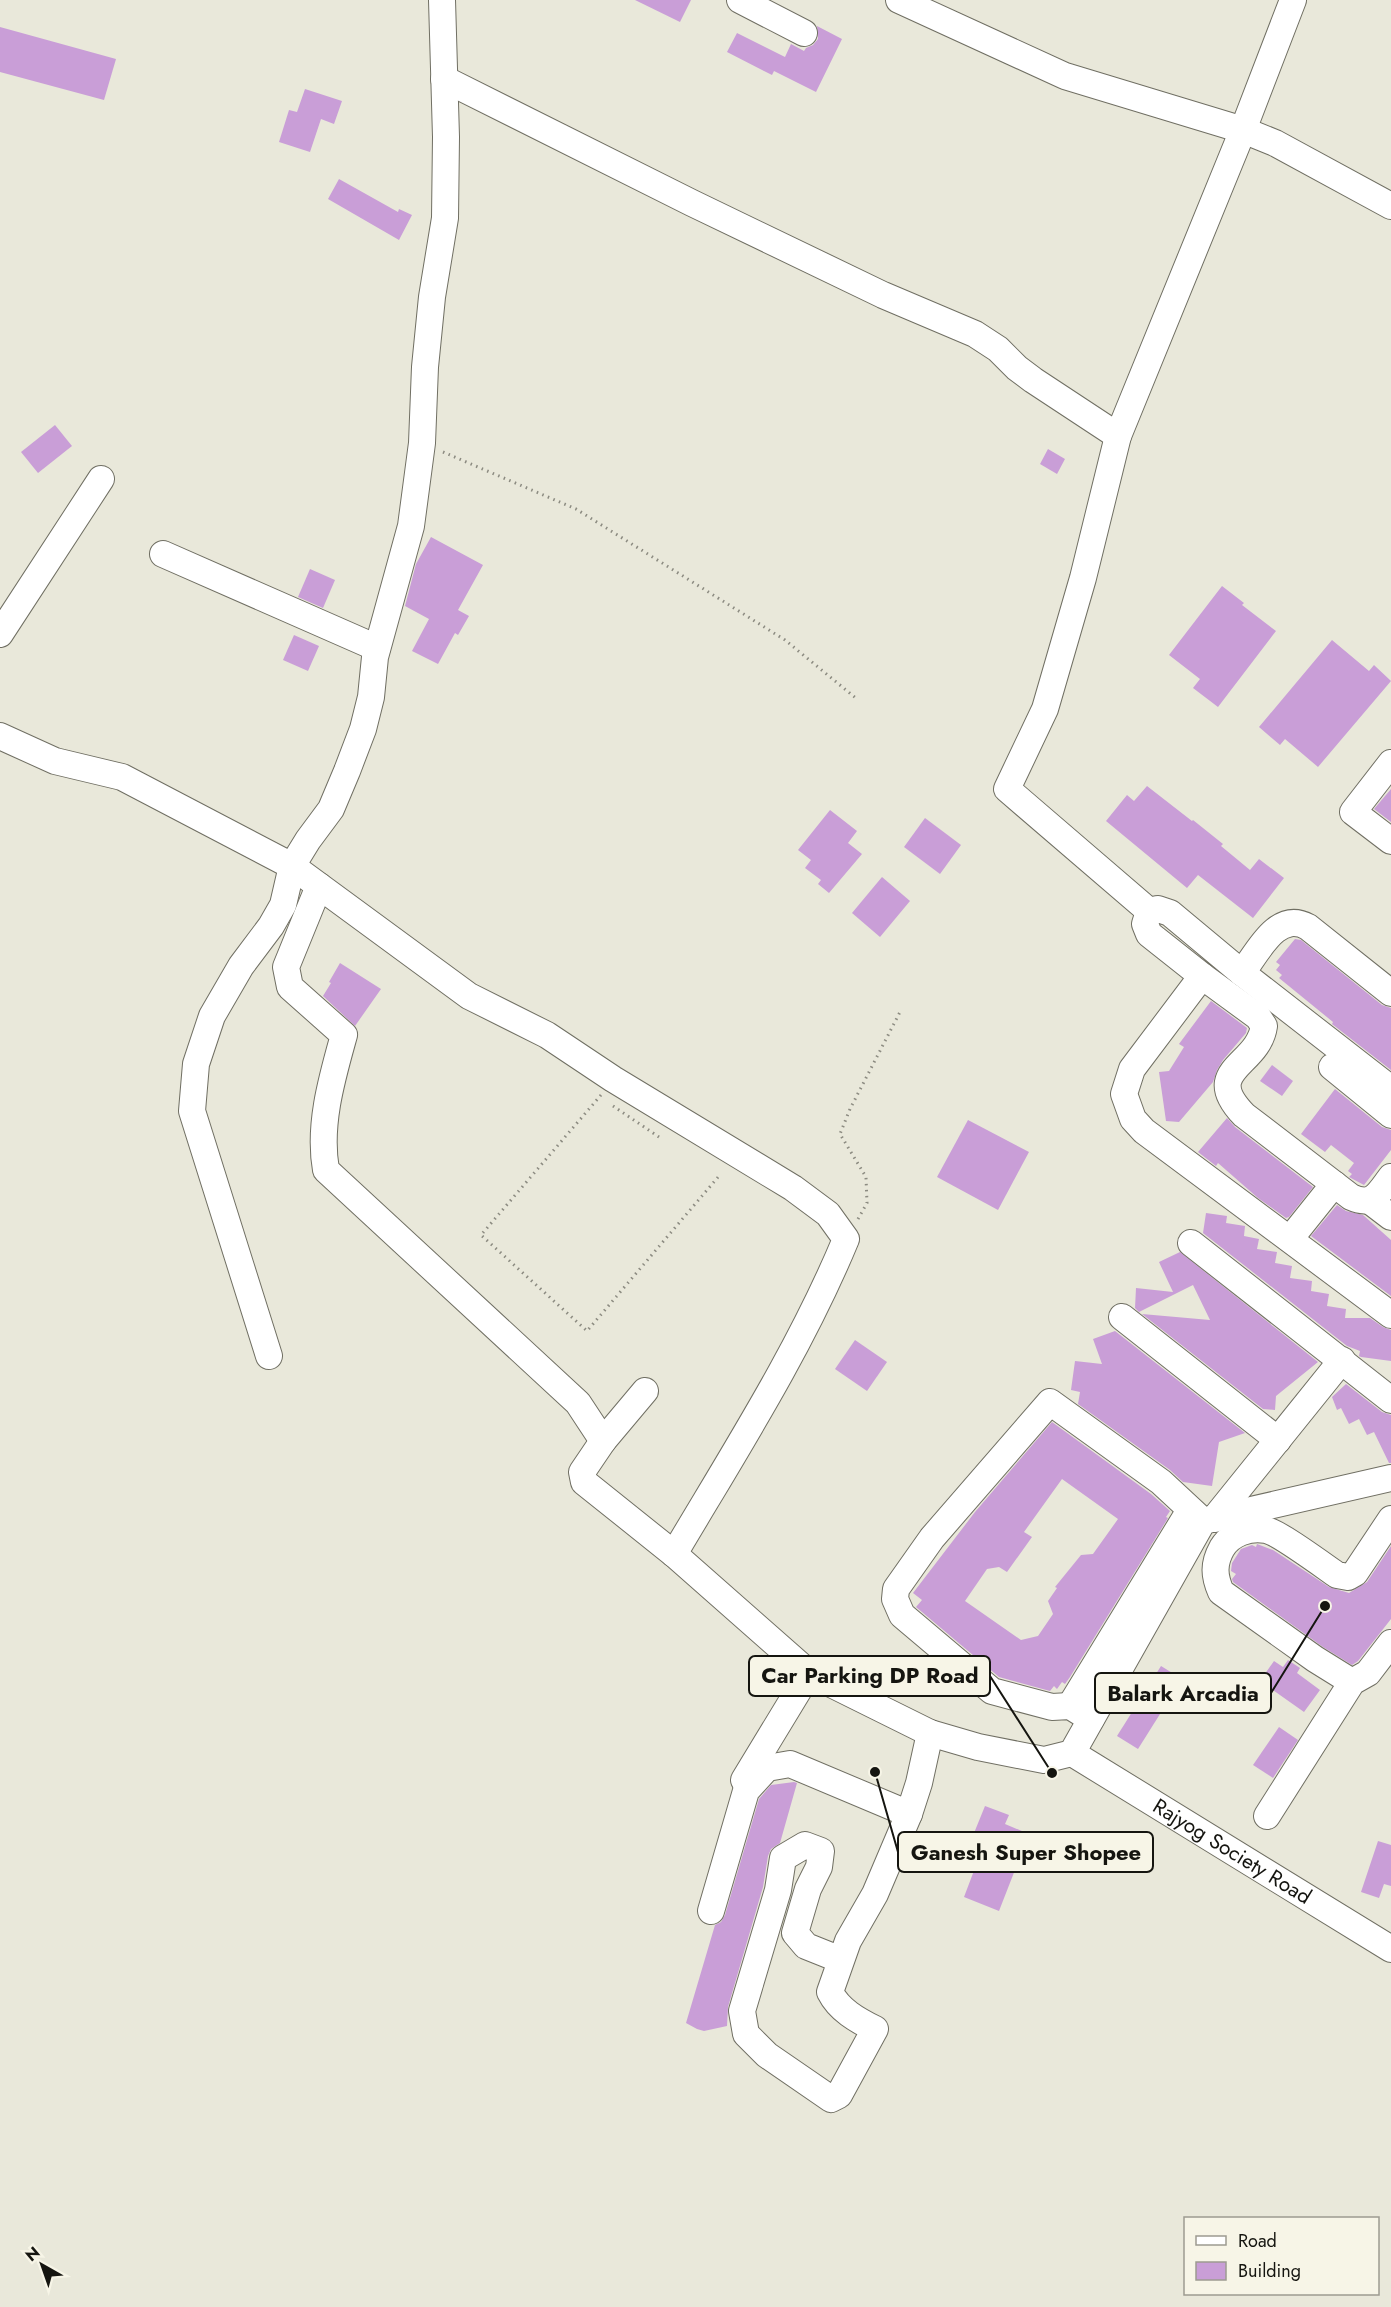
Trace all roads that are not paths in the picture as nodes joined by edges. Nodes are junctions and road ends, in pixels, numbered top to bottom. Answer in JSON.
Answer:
{"nodes":[{"id":1,"x":442,"y":0,"type":"edge"},
{"id":2,"x":740,"y":0,"type":"edge"},
{"id":3,"x":899,"y":0,"type":"edge"},
{"id":4,"x":1293,"y":0,"type":"edge"},
{"id":5,"x":804,"y":33,"type":"dead end"},
{"id":6,"x":444,"y":79,"type":"junction"},
{"id":7,"x":1244,"y":130,"type":"junction"},
{"id":8,"x":1391,"y":206,"type":"edge"},
{"id":9,"x":1118,"y":436,"type":"junction"},
{"id":10,"x":101,"y":479,"type":"dead end"},
{"id":11,"x":163,"y":554,"type":"dead end"},
{"id":12,"x":0,"y":634,"type":"edge"},
{"id":13,"x":377,"y":648,"type":"junction"},
{"id":14,"x":0,"y":736,"type":"edge"},
{"id":15,"x":1391,"y":763,"type":"edge"},
{"id":16,"x":1391,"y":841,"type":"edge"},
{"id":17,"x":292,"y":866,"type":"junction"},
{"id":18,"x":319,"y":886,"type":"junction"},
{"id":19,"x":1149,"y":911,"type":"junction"},
{"id":20,"x":1242,"y":973,"type":"junction"},
{"id":21,"x":1202,"y":976,"type":"junction"},
{"id":22,"x":1391,"y":993,"type":"edge"},
{"id":23,"x":1332,"y":1067,"type":"dead end"},
{"id":24,"x":1391,"y":1089,"type":"edge"},
{"id":25,"x":1391,"y":1115,"type":"edge"},
{"id":26,"x":1391,"y":1178,"type":"edge"},
{"id":27,"x":1334,"y":1184,"type":"junction"},
{"id":28,"x":1370,"y":1201,"type":"junction"},
{"id":29,"x":1391,"y":1217,"type":"edge"},
{"id":30,"x":1290,"y":1239,"type":"junction"},
{"id":31,"x":1191,"y":1242,"type":"dead end"},
{"id":32,"x":1391,"y":1314,"type":"edge"},
{"id":33,"x":1122,"y":1317,"type":"dead end"},
{"id":34,"x":269,"y":1356,"type":"dead end"},
{"id":35,"x":1342,"y":1360,"type":"junction"},
{"id":36,"x":645,"y":1391,"type":"dead end"},
{"id":37,"x":1391,"y":1401,"type":"edge"},
{"id":38,"x":1278,"y":1440,"type":"junction"},
{"id":39,"x":603,"y":1441,"type":"junction"},
{"id":40,"x":1391,"y":1478,"type":"edge"},
{"id":41,"x":1202,"y":1517,"type":"junction"},
{"id":42,"x":1391,"y":1519,"type":"edge"},
{"id":43,"x":674,"y":1554,"type":"junction"},
{"id":44,"x":1143,"y":1606,"type":"junction"},
{"id":45,"x":1391,"y":1643,"type":"edge"},
{"id":46,"x":809,"y":1673,"type":"junction"},
{"id":47,"x":1352,"y":1682,"type":"junction"},
{"id":48,"x":1070,"y":1706,"type":"junction"},
{"id":49,"x":1091,"y":1719,"type":"junction"},
{"id":50,"x":930,"y":1733,"type":"junction"},
{"id":51,"x":1072,"y":1753,"type":"junction"},
{"id":52,"x":732,"y":1800,"type":"dead end"},
{"id":53,"x":909,"y":1814,"type":"junction"},
{"id":54,"x":1267,"y":1816,"type":"dead end"},
{"id":55,"x":711,"y":1911,"type":"dead end"},
{"id":56,"x":1391,"y":1949,"type":"edge"},
{"id":57,"x":841,"y":1960,"type":"junction"}],
"edges":[{"from":1,"to":6,"type":"street"},
{"from":2,"to":5,"type":"street"},
{"from":3,"to":7,"type":"street"},
{"from":4,"to":7,"type":"street"},
{"from":6,"to":9,"type":"street"},
{"from":6,"to":13,"type":"street"},
{"from":7,"to":8,"type":"street"},
{"from":7,"to":9,"type":"street"},
{"from":9,"to":19,"type":"street"},
{"from":10,"to":12,"type":"street"},
{"from":11,"to":13,"type":"street"},
{"from":13,"to":17,"type":"street"},
{"from":14,"to":17,"type":"street"},
{"from":15,"to":16,"type":"street"},
{"from":17,"to":18,"type":"street"},
{"from":17,"to":34,"type":"street"},
{"from":18,"to":39,"type":"street"},
{"from":18,"to":43,"type":"street"},
{"from":19,"to":20,"type":"street"},
{"from":19,"to":21,"type":"street"},
{"from":20,"to":22,"type":"street"},
{"from":20,"to":24,"type":"street"},
{"from":21,"to":27,"type":"street"},
{"from":21,"to":30,"type":"street"},
{"from":23,"to":25,"type":"street"},
{"from":26,"to":28,"type":"street"},
{"from":27,"to":28,"type":"street"},
{"from":27,"to":30,"type":"street"},
{"from":28,"to":29,"type":"street"},
{"from":30,"to":32,"type":"street"},
{"from":31,"to":35,"type":"street"},
{"from":33,"to":38,"type":"street"},
{"from":35,"to":37,"type":"street"},
{"from":35,"to":38,"type":"street"},
{"from":36,"to":39,"type":"street"},
{"from":38,"to":41,"type":"street"},
{"from":39,"to":43,"type":"street"},
{"from":40,"to":41,"type":"street"},
{"from":41,"to":44,"type":"street"},
{"from":41,"to":48,"type":"street"},
{"from":42,"to":47,"type":"street"},
{"from":43,"to":46,"type":"street"},
{"from":44,"to":48,"type":"street"},
{"from":44,"to":49,"type":"street"},
{"from":45,"to":47,"type":"street"},
{"from":46,"to":50,"type":"street"},
{"from":46,"to":52,"type":"street"},
{"from":47,"to":54,"type":"street"},
{"from":48,"to":49,"type":"street"},
{"from":49,"to":51,"type":"street"},
{"from":50,"to":51,"type":"street"},
{"from":50,"to":53,"type":"street"},
{"from":51,"to":56,"type":"street","name":"Rajyog Society Road"},
{"from":53,"to":55,"type":"street"},
{"from":53,"to":57,"type":"street"},
{"from":57,"to":57,"type":"street"}]}
